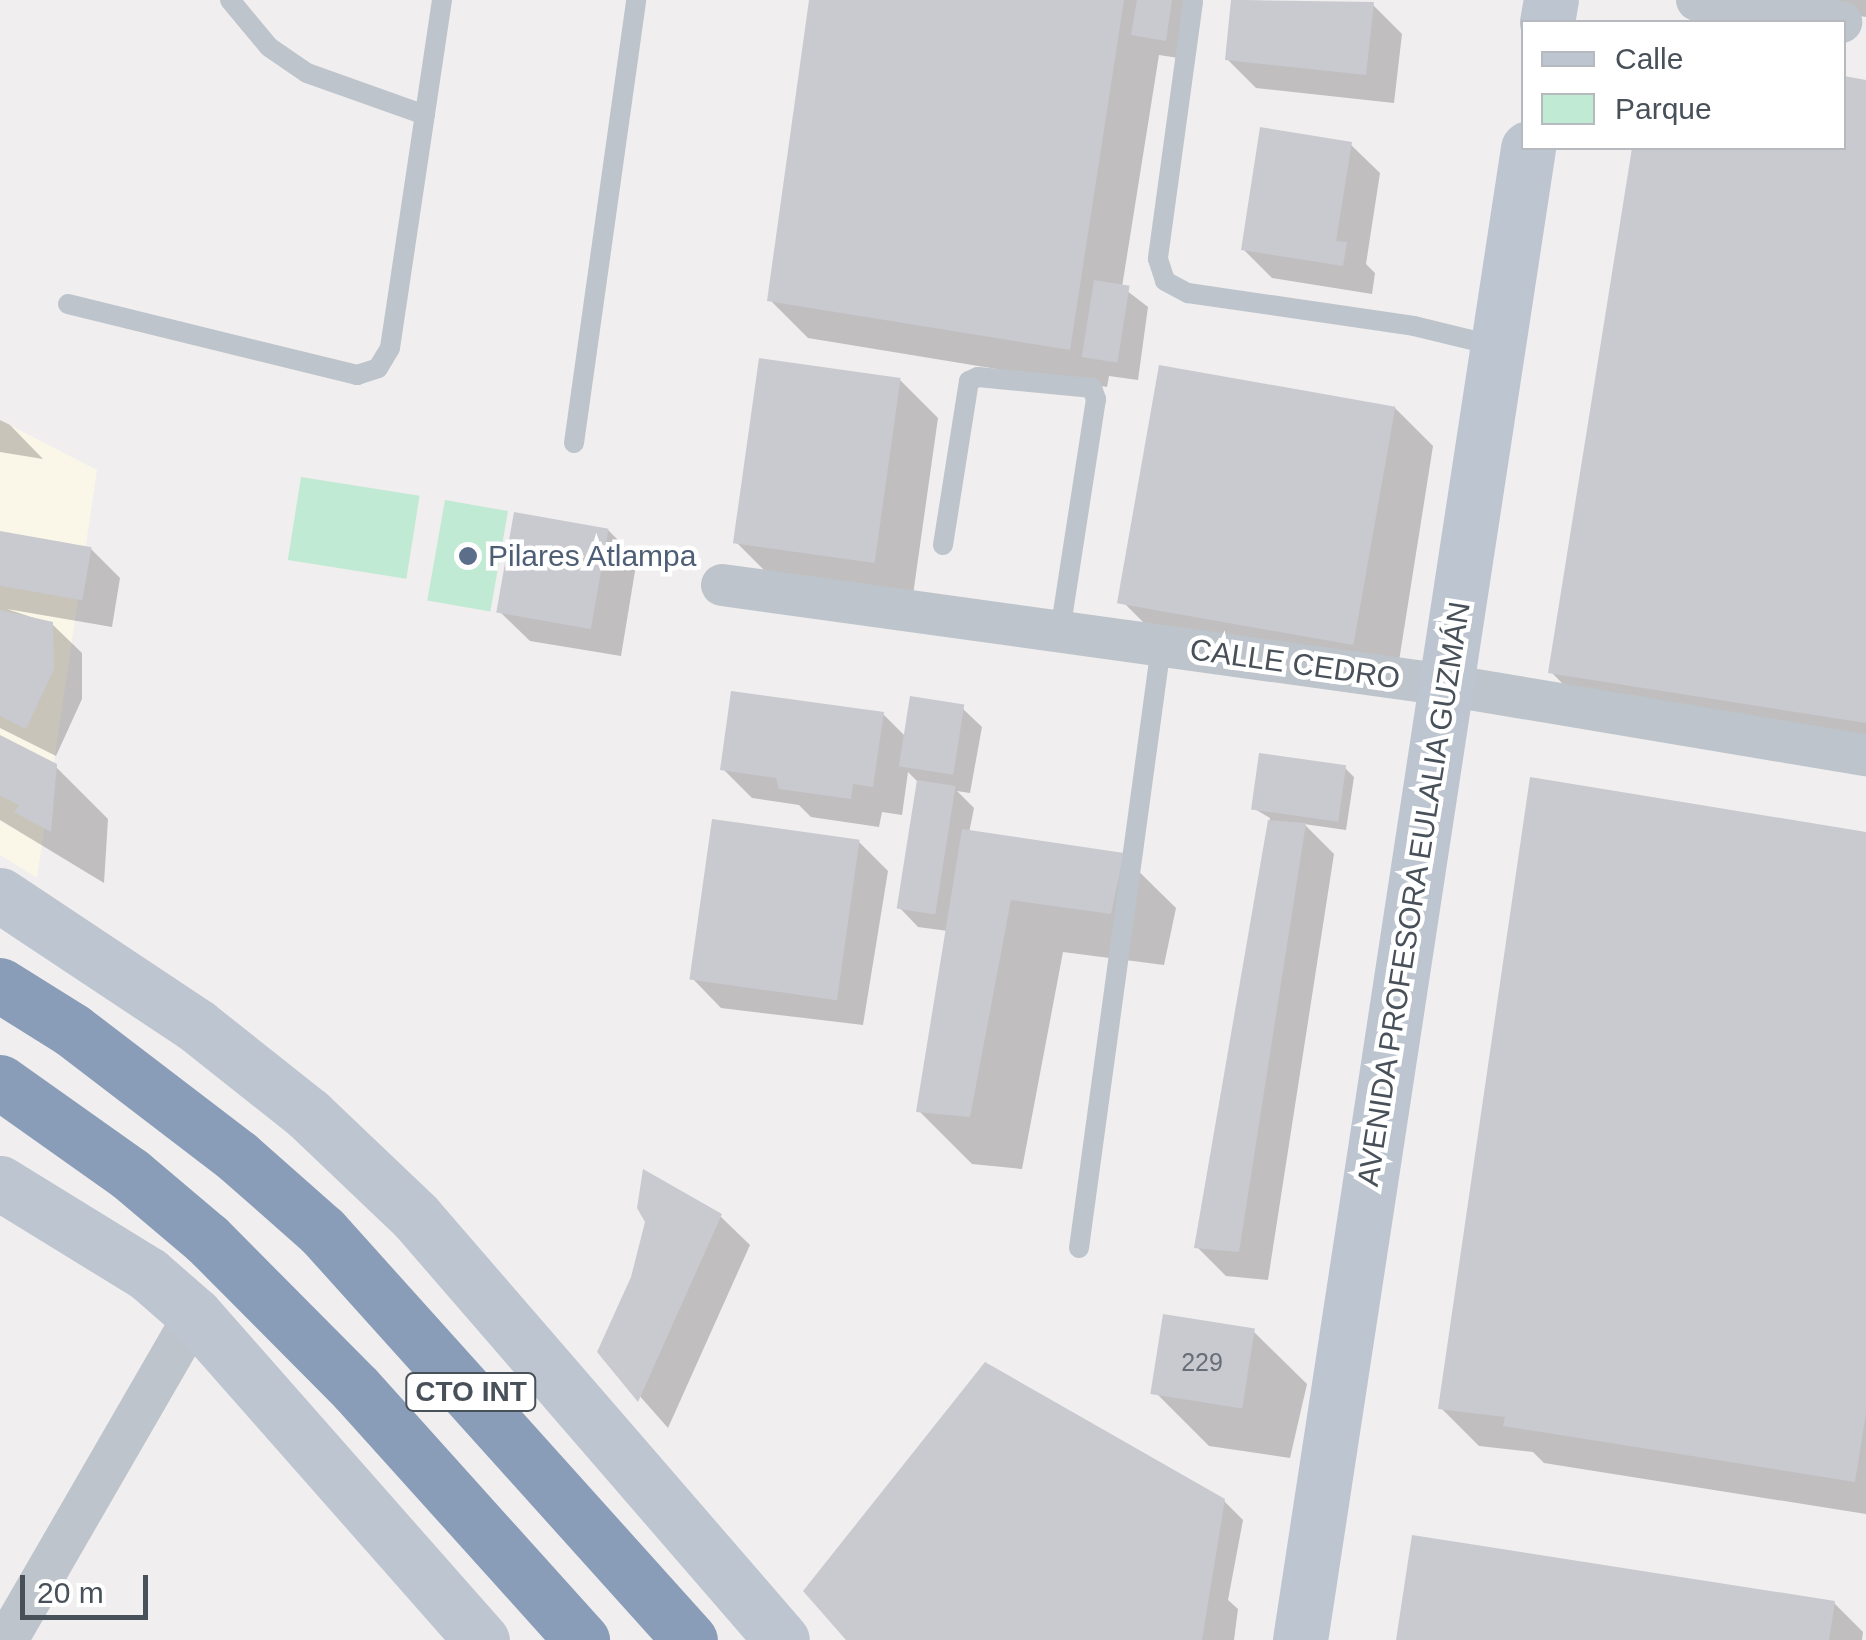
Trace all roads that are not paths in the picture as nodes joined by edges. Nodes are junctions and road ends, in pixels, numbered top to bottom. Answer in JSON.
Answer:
{"nodes":[{"id":1,"x":230,"y":0,"type":"edge"},
{"id":2,"x":442,"y":0,"type":"edge"},
{"id":3,"x":636,"y":0,"type":"edge"},
{"id":4,"x":1697,"y":0,"type":"edge"},
{"id":5,"x":1192,"y":2,"type":"edge"},
{"id":6,"x":1823,"y":20,"type":"edge"},
{"id":7,"x":425,"y":115,"type":"junction"},
{"id":8,"x":1528,"y":150,"type":"edge"},
{"id":9,"x":68,"y":304,"type":"dead end"},
{"id":10,"x":1498,"y":347,"type":"junction"},
{"id":11,"x":574,"y":442,"type":"dead end"},
{"id":12,"x":943,"y":545,"type":"dead end"},
{"id":13,"x":722,"y":584,"type":"dead end"},
{"id":14,"x":1060,"y":632,"type":"junction"},
{"id":15,"x":1162,"y":646,"type":"junction"},
{"id":16,"x":1446,"y":685,"type":"junction"},
{"id":17,"x":1866,"y":754,"type":"edge"},
{"id":18,"x":0,"y":895,"type":"edge"},
{"id":19,"x":0,"y":985,"type":"edge"},
{"id":20,"x":0,"y":1082,"type":"edge"},
{"id":21,"x":0,"y":1183,"type":"edge"},
{"id":22,"x":1079,"y":1248,"type":"dead end"},
{"id":23,"x":195,"y":1315,"type":"junction"},
{"id":24,"x":7,"y":1640,"type":"edge"},
{"id":25,"x":482,"y":1640,"type":"edge"},
{"id":26,"x":582,"y":1640,"type":"edge"},
{"id":27,"x":690,"y":1640,"type":"edge"},
{"id":28,"x":782,"y":1640,"type":"edge"},
{"id":29,"x":1300,"y":1640,"type":"edge"}],
"edges":[{"from":1,"to":7,"type":"lane"},
{"from":2,"to":7,"type":"lane"},
{"from":3,"to":11,"type":"lane"},
{"from":4,"to":6,"type":"street"},
{"from":5,"to":10,"type":"lane"},
{"from":7,"to":9,"type":"lane"},
{"from":8,"to":10,"type":"main road","name":"AVENIDA PROFESORA EULALIA GUZMÁN"},
{"from":10,"to":16,"type":"main road","name":"AVENIDA PROFESORA EULALIA GUZMÁN"},
{"from":12,"to":14,"type":"lane"},
{"from":13,"to":14,"type":"street","name":"CALLE CEDRO"},
{"from":14,"to":15,"type":"street","name":"CALLE CEDRO"},
{"from":15,"to":16,"type":"street","name":"CALLE CEDRO"},
{"from":15,"to":22,"type":"lane"},
{"from":16,"to":17,"type":"street","name":"CALLE CEDRO"},
{"from":16,"to":29,"type":"main road","name":"AVENIDA PROFESORA EULALIA GUZMÁN"},
{"from":18,"to":28,"type":"main road","number":"CTO INT"},
{"from":19,"to":27,"type":"highway","number":"CTO INT"},
{"from":20,"to":26,"type":"highway","number":"CTO INT"},
{"from":21,"to":23,"type":"main road"},
{"from":23,"to":24,"type":"street"},
{"from":23,"to":25,"type":"main road"}]}
